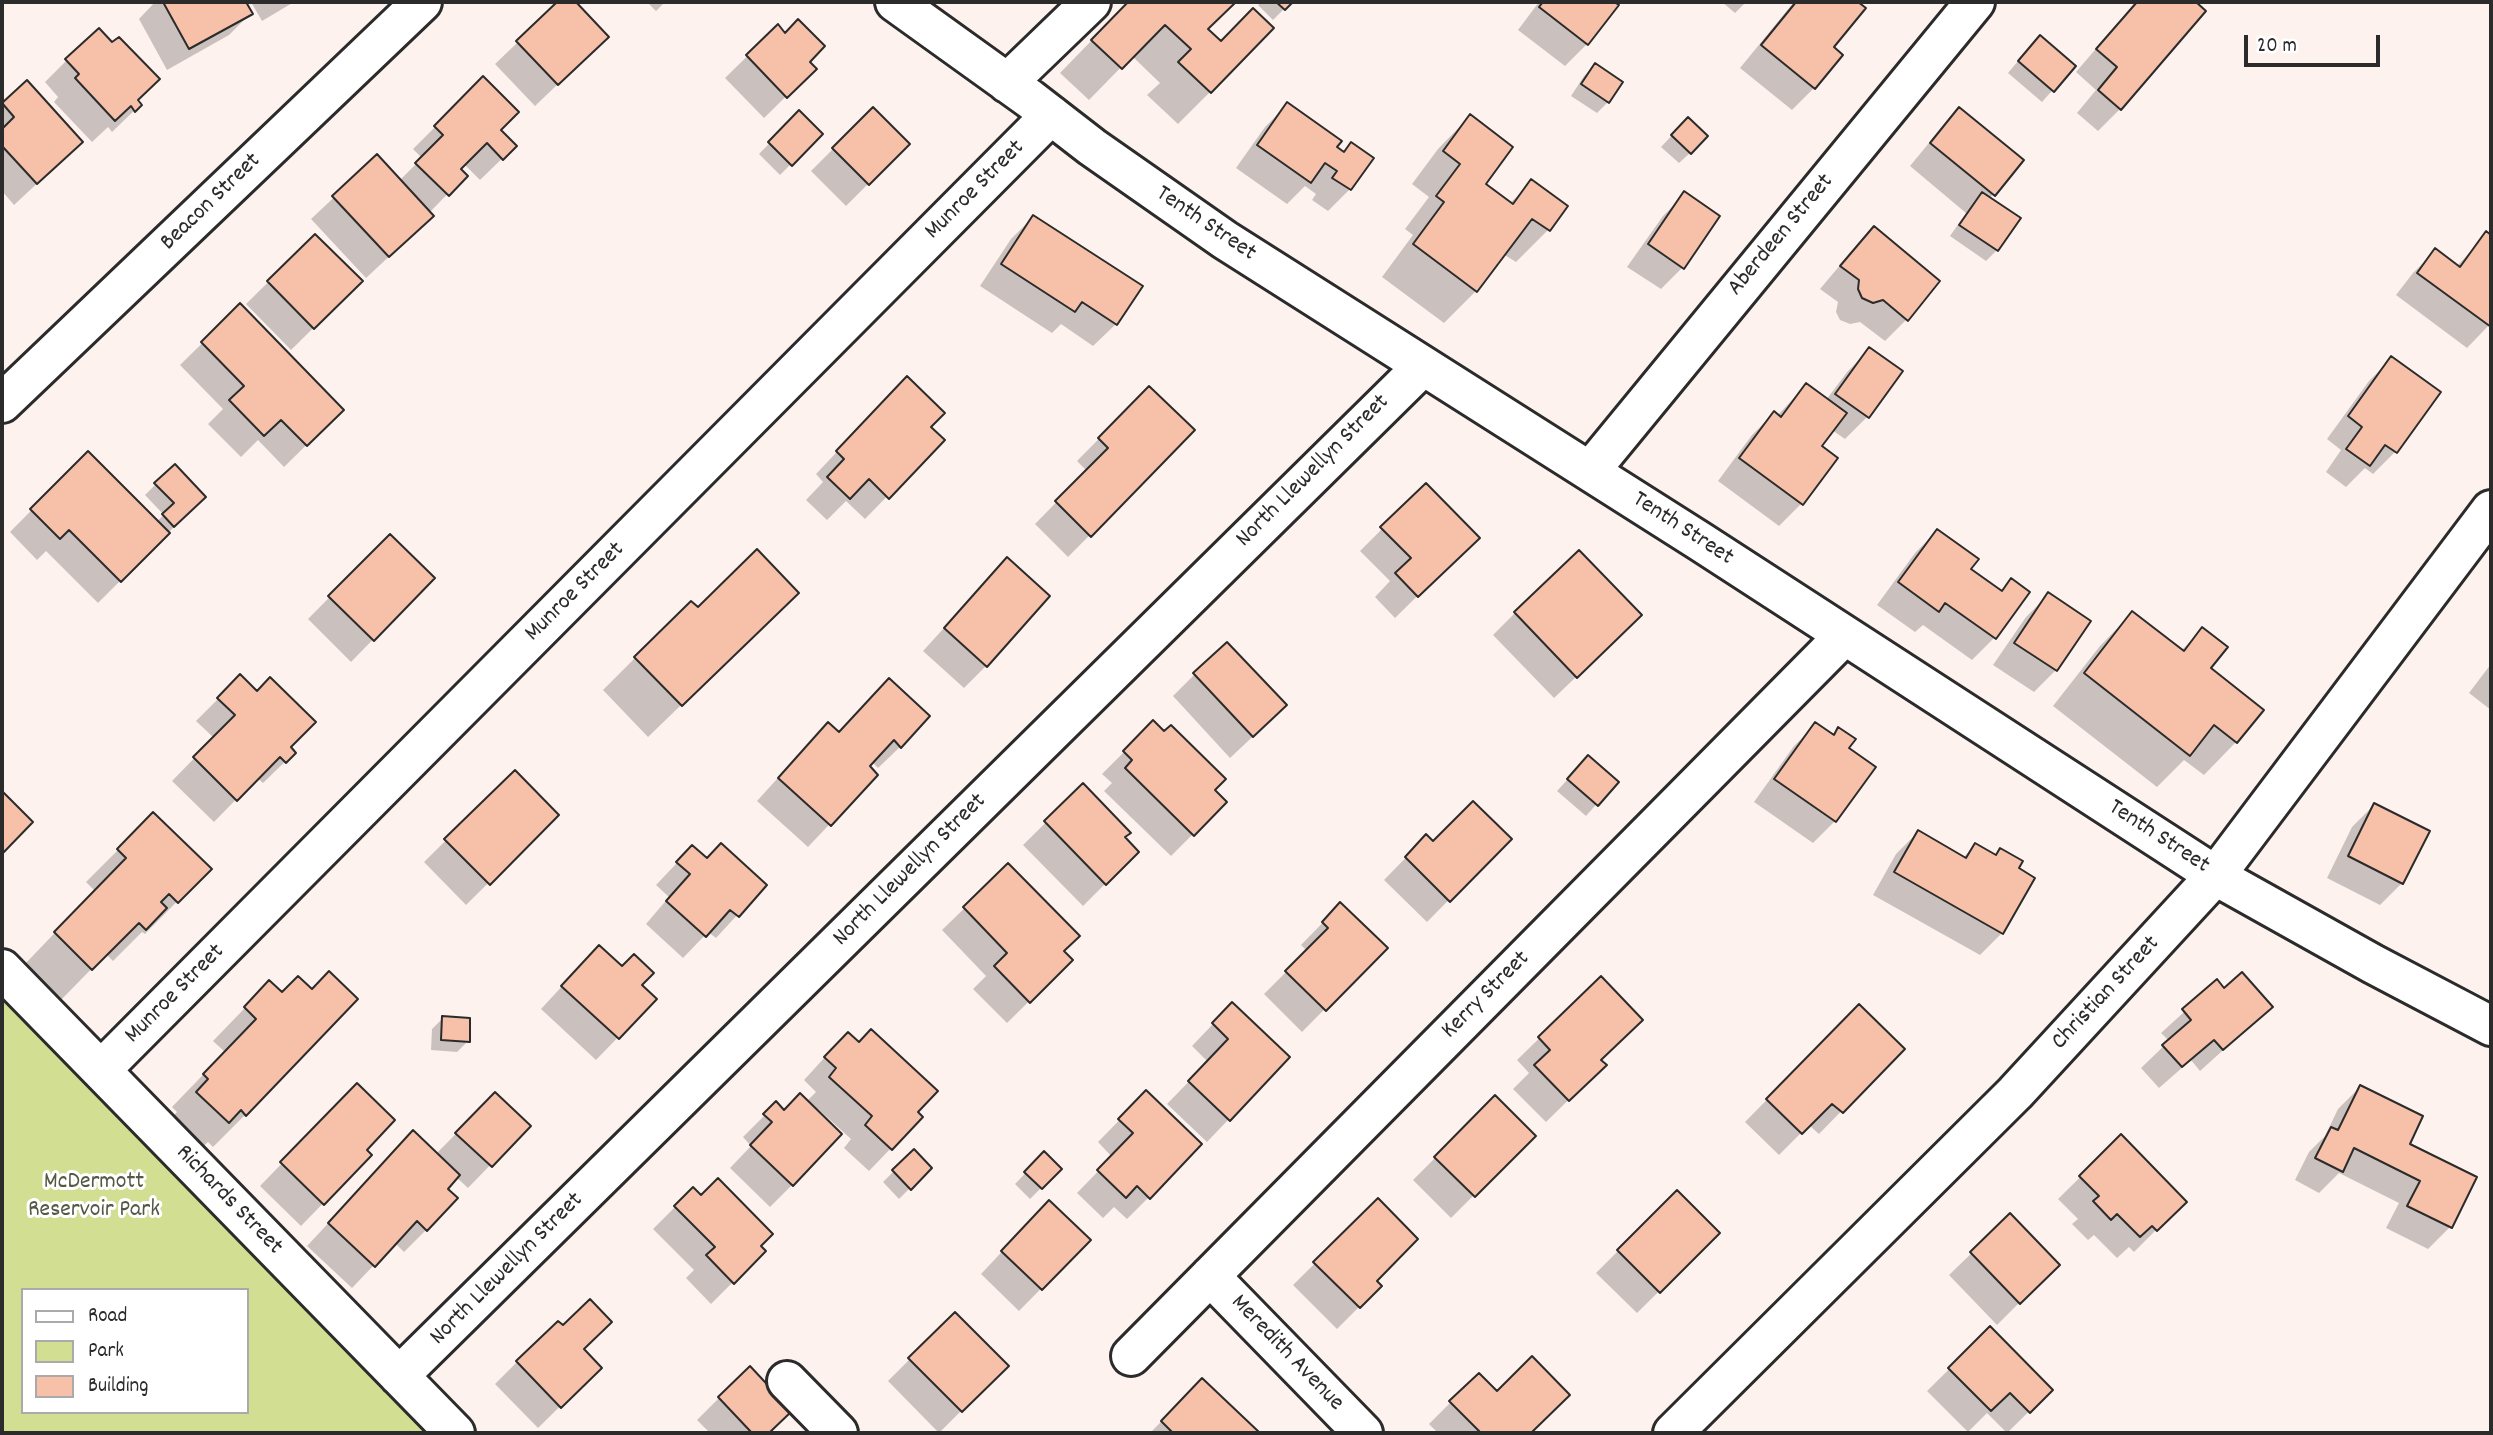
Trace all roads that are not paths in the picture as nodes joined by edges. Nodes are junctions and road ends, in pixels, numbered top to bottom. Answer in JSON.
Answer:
{"nodes":[{"id":1,"x":422,"y":2,"type":"edge"},
{"id":2,"x":895,"y":2,"type":"edge"},
{"id":3,"x":1091,"y":2,"type":"edge"},
{"id":4,"x":1975,"y":2,"type":"edge"},
{"id":5,"x":1007,"y":83,"type":"junction"},
{"id":6,"x":1051,"y":115,"type":"junction"},
{"id":7,"x":1423,"y":366,"type":"junction"},
{"id":8,"x":2,"y":403,"type":"edge"},
{"id":9,"x":1590,"y":471,"type":"junction"},
{"id":10,"x":2491,"y":510,"type":"edge"},
{"id":11,"x":1844,"y":636,"type":"junction"},
{"id":12,"x":2216,"y":875,"type":"junction"},
{"id":13,"x":2,"y":969,"type":"edge"},
{"id":14,"x":2491,"y":1026,"type":"edge"},
{"id":15,"x":101,"y":1070,"type":"junction"},
{"id":16,"x":1210,"y":1276,"type":"junction"},
{"id":17,"x":1131,"y":1356,"type":"dead end"},
{"id":18,"x":400,"y":1377,"type":"junction"},
{"id":19,"x":787,"y":1381,"type":"dead end"},
{"id":20,"x":455,"y":1433,"type":"edge"},
{"id":21,"x":838,"y":1433,"type":"edge"},
{"id":22,"x":1363,"y":1433,"type":"edge"},
{"id":23,"x":1673,"y":1433,"type":"edge"}],
"edges":[{"from":1,"to":8,"type":"street","name":"Beacon Street"},
{"from":2,"to":5,"type":"street","name":"Tenth Street"},
{"from":3,"to":5,"type":"street"},
{"from":4,"to":9,"type":"street","name":"Aberdeen Street"},
{"from":5,"to":6,"type":"street","name":"Tenth Street"},
{"from":6,"to":7,"type":"street","name":"Tenth Street"},
{"from":6,"to":15,"type":"street","name":"Munroe Street"},
{"from":7,"to":9,"type":"street","name":"Tenth Street"},
{"from":7,"to":18,"type":"street","name":"North Llewellyn Street"},
{"from":9,"to":11,"type":"street","name":"Tenth Street"},
{"from":10,"to":12,"type":"street","name":"Christian Street"},
{"from":11,"to":12,"type":"street","name":"Tenth Street"},
{"from":11,"to":16,"type":"street","name":"Kerry Street"},
{"from":12,"to":14,"type":"street","name":"Tenth Street"},
{"from":12,"to":23,"type":"street","name":"Christian Street"},
{"from":13,"to":15,"type":"street","name":"Richards Street"},
{"from":15,"to":18,"type":"street","name":"Richards Street"},
{"from":16,"to":17,"type":"street","name":"Kerry Street"},
{"from":16,"to":22,"type":"street","name":"Meredith Avenue"},
{"from":18,"to":20,"type":"street","name":"Richards Street"},
{"from":19,"to":21,"type":"street"}]}
